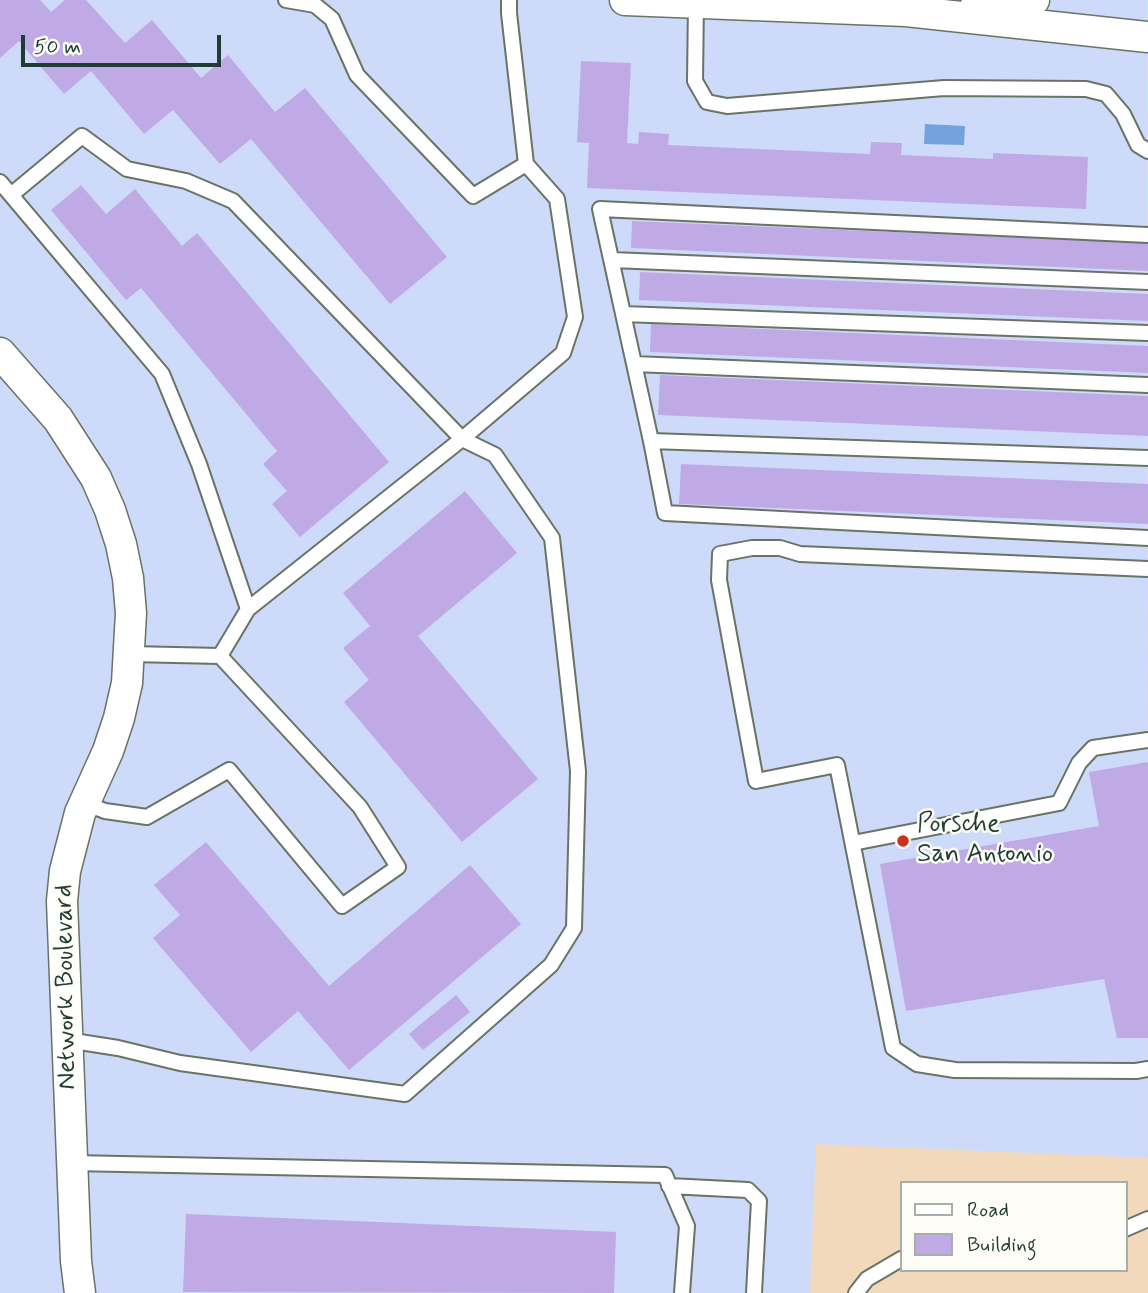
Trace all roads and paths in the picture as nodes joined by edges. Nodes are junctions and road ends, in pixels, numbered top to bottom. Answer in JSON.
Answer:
{"nodes":[{"id":1,"x":286,"y":0,"type":"edge"},
{"id":2,"x":509,"y":0,"type":"edge"},
{"id":3,"x":625,"y":0,"type":"edge"},
{"id":4,"x":1034,"y":0,"type":"edge"},
{"id":5,"x":696,"y":1,"type":"edge"},
{"id":6,"x":906,"y":11,"type":"junction"},
{"id":7,"x":1148,"y":37,"type":"edge"},
{"id":8,"x":1148,"y":151,"type":"edge"},
{"id":9,"x":526,"y":164,"type":"junction"},
{"id":10,"x":0,"y":183,"type":"edge"},
{"id":11,"x":11,"y":195,"type":"junction"},
{"id":12,"x":1148,"y":235,"type":"edge"},
{"id":13,"x":612,"y":260,"type":"junction"},
{"id":14,"x":1148,"y":282,"type":"edge"},
{"id":15,"x":623,"y":314,"type":"junction"},
{"id":16,"x":1148,"y":333,"type":"edge"},
{"id":17,"x":0,"y":353,"type":"edge"},
{"id":18,"x":634,"y":364,"type":"junction"},
{"id":19,"x":1148,"y":384,"type":"edge"},
{"id":20,"x":463,"y":439,"type":"junction"},
{"id":21,"x":651,"y":441,"type":"junction"},
{"id":22,"x":1148,"y":458,"type":"edge"},
{"id":23,"x":1148,"y":538,"type":"edge"},
{"id":24,"x":1148,"y":569,"type":"edge"},
{"id":25,"x":248,"y":609,"type":"junction"},
{"id":26,"x":130,"y":654,"type":"junction"},
{"id":27,"x":220,"y":656,"type":"junction"},
{"id":28,"x":1148,"y":740,"type":"edge"},
{"id":29,"x":84,"y":803,"type":"junction"},
{"id":30,"x":853,"y":843,"type":"junction"},
{"id":31,"x":67,"y":1040,"type":"junction"},
{"id":32,"x":1148,"y":1069,"type":"edge"},
{"id":33,"x":72,"y":1163,"type":"junction"},
{"id":34,"x":669,"y":1186,"type":"junction"},
{"id":35,"x":1148,"y":1219,"type":"edge"},
{"id":36,"x":1127,"y":1228,"type":"edge"},
{"id":37,"x":900,"y":1260,"type":"edge"},
{"id":38,"x":80,"y":1293,"type":"edge"},
{"id":39,"x":682,"y":1293,"type":"edge"},
{"id":40,"x":754,"y":1293,"type":"edge"},
{"id":41,"x":856,"y":1293,"type":"edge"}],
"edges":[{"from":1,"to":9,"type":"lane"},
{"from":2,"to":9,"type":"lane"},
{"from":3,"to":5,"type":"street"},
{"from":4,"to":6,"type":"street"},
{"from":5,"to":6,"type":"street"},
{"from":5,"to":8,"type":"lane"},
{"from":6,"to":7,"type":"street"},
{"from":9,"to":20,"type":"lane"},
{"from":10,"to":11,"type":"lane"},
{"from":11,"to":20,"type":"lane"},
{"from":11,"to":25,"type":"lane"},
{"from":12,"to":13,"type":"lane"},
{"from":13,"to":14,"type":"lane"},
{"from":13,"to":15,"type":"lane"},
{"from":15,"to":16,"type":"lane"},
{"from":15,"to":18,"type":"lane"},
{"from":17,"to":26,"type":"street","name":"Network Boulevard"},
{"from":18,"to":19,"type":"lane"},
{"from":18,"to":21,"type":"lane"},
{"from":20,"to":25,"type":"lane"},
{"from":20,"to":31,"type":"lane"},
{"from":21,"to":22,"type":"lane"},
{"from":21,"to":23,"type":"lane"},
{"from":24,"to":30,"type":"lane"},
{"from":25,"to":27,"type":"lane"},
{"from":26,"to":27,"type":"lane"},
{"from":26,"to":29,"type":"street","name":"Network Boulevard"},
{"from":27,"to":29,"type":"lane"},
{"from":28,"to":30,"type":"lane"},
{"from":29,"to":31,"type":"street","name":"Network Boulevard"},
{"from":30,"to":32,"type":"lane"},
{"from":31,"to":33,"type":"street","name":"Network Boulevard"},
{"from":33,"to":34,"type":"lane"},
{"from":33,"to":38,"type":"street","name":"Network Boulevard"},
{"from":34,"to":39,"type":"lane"},
{"from":34,"to":40,"type":"lane"},
{"from":35,"to":36,"type":"lane"},
{"from":37,"to":41,"type":"lane"}]}
